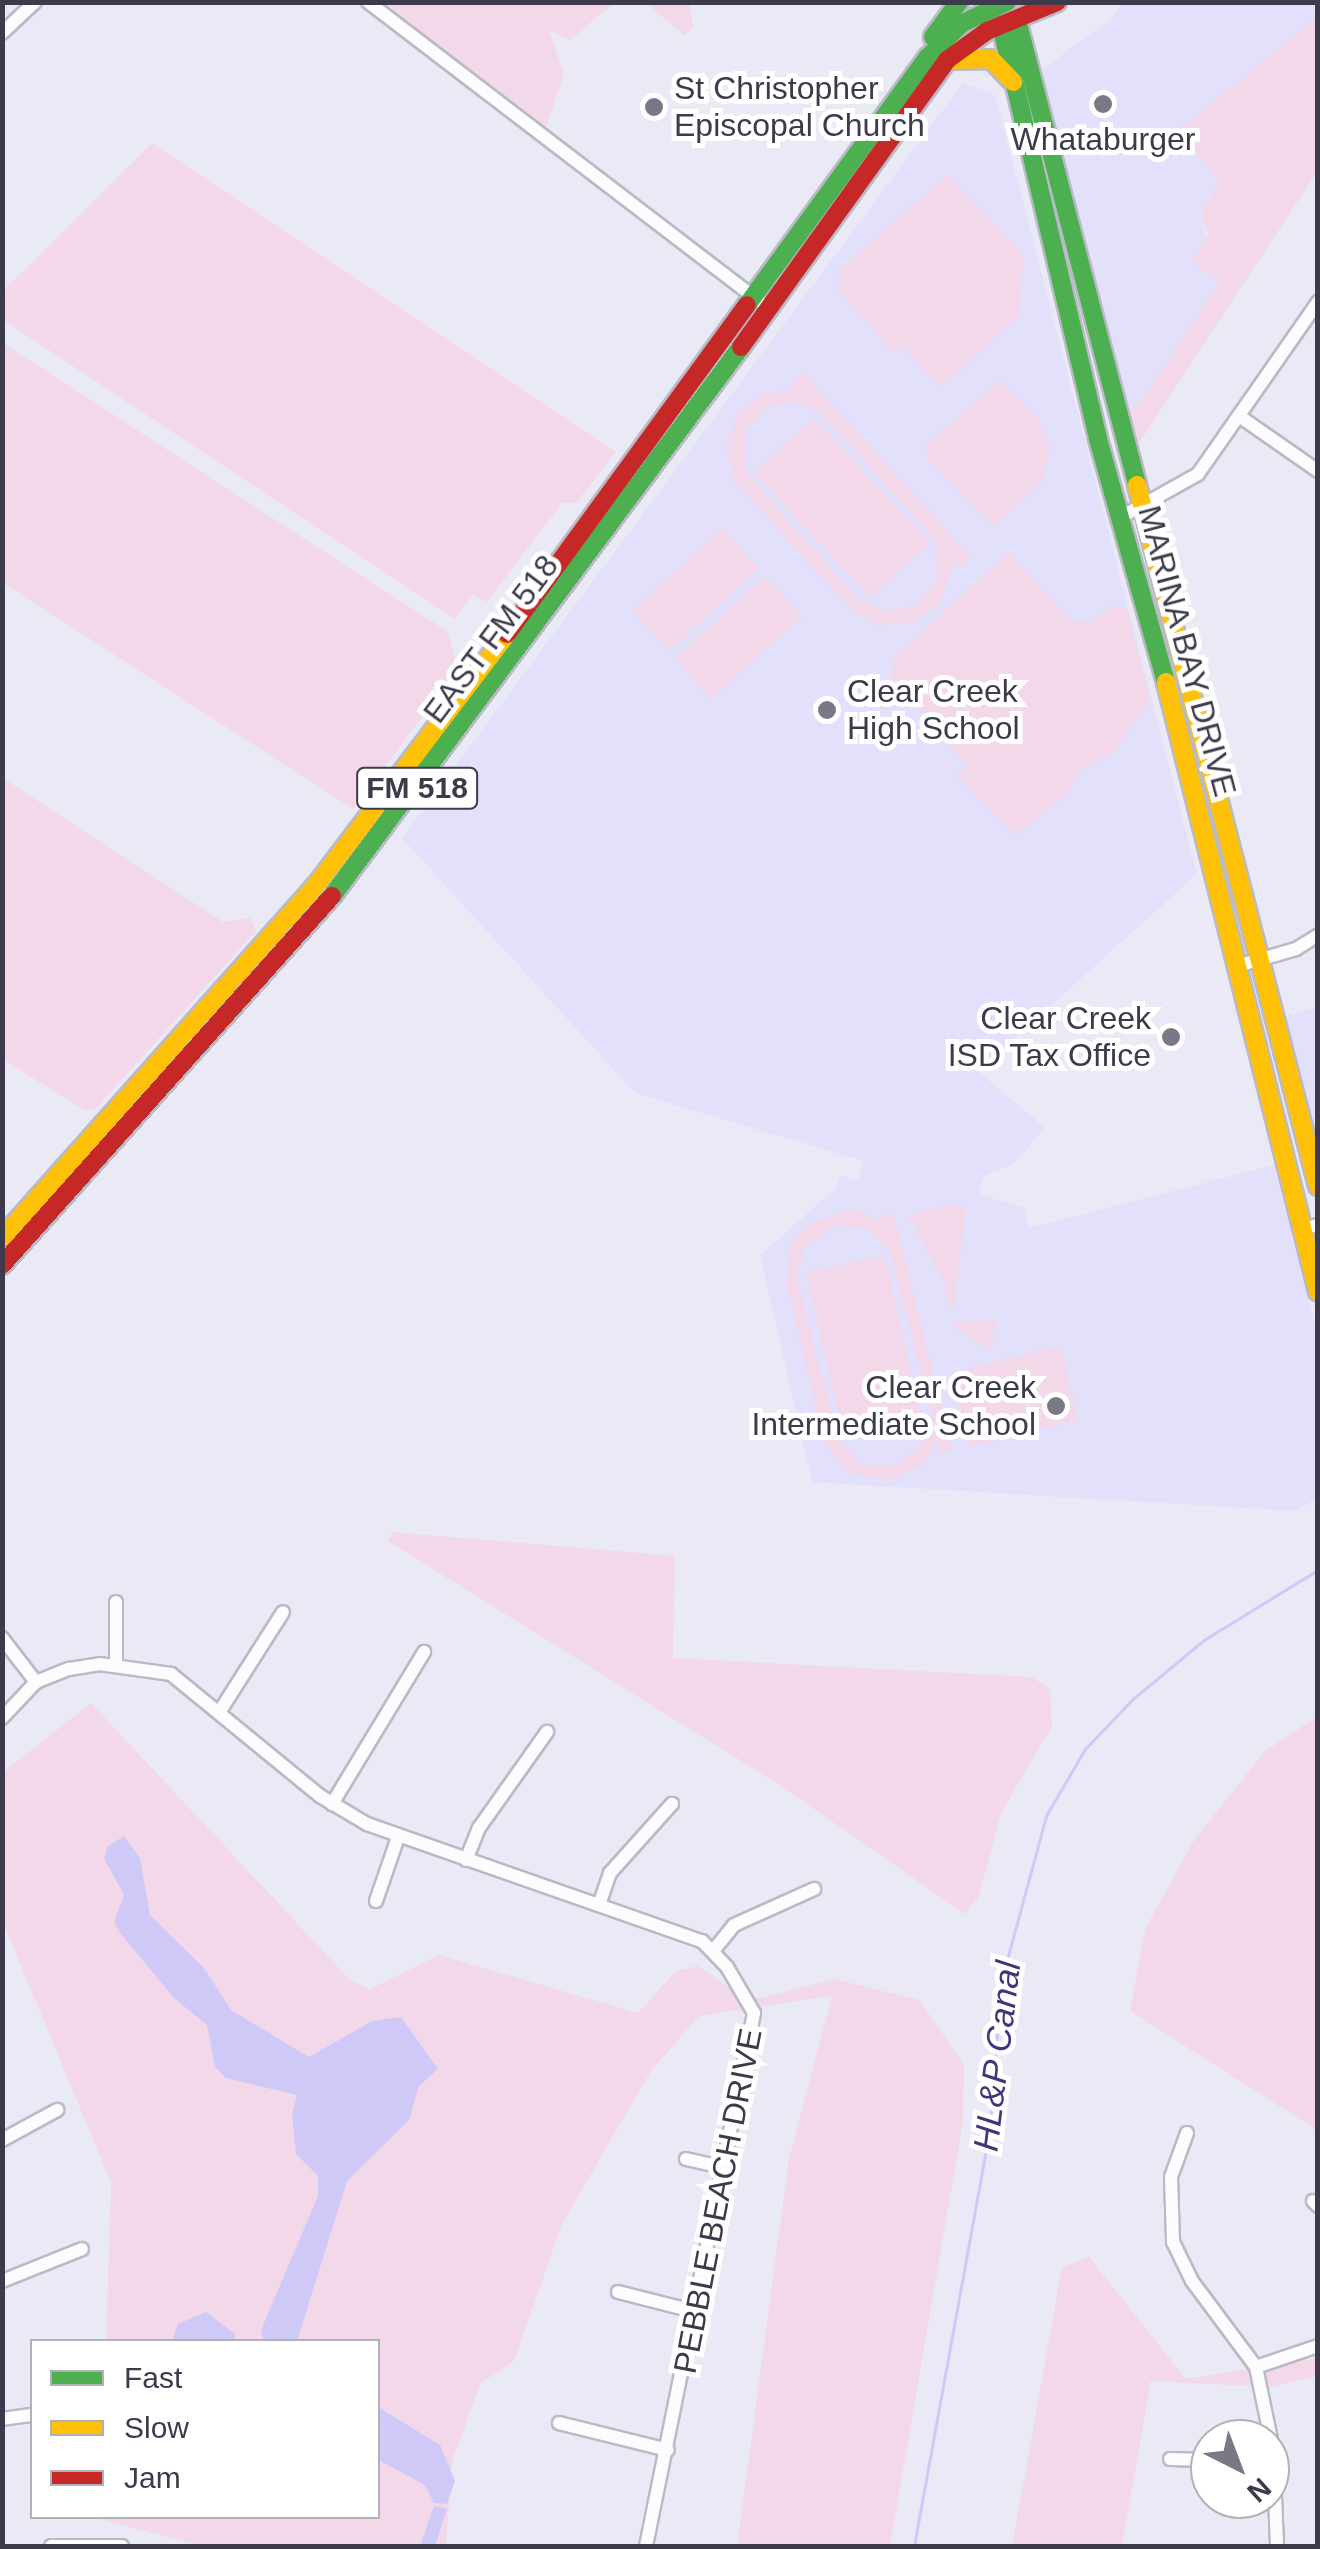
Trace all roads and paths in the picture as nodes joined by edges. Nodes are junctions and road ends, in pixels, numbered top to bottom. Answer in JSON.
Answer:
{"nodes":[{"id":1,"x":35,"y":2,"type":"edge"},
{"id":2,"x":368,"y":2,"type":"edge"},
{"id":3,"x":959,"y":2,"type":"edge"},
{"id":4,"x":1057,"y":2,"type":"edge"},
{"id":5,"x":1004,"y":10,"type":"edge"},
{"id":6,"x":2,"y":34,"type":"edge"},
{"id":7,"x":938,"y":59,"type":"junction"},
{"id":8,"x":1014,"y":82,"type":"junction"},
{"id":9,"x":752,"y":295,"type":"junction"},
{"id":10,"x":1317,"y":305,"type":"edge"},
{"id":11,"x":769,"y":308,"type":"junction"},
{"id":12,"x":686,"y":384,"type":"junction"},
{"id":13,"x":706,"y":397,"type":"junction"},
{"id":14,"x":1242,"y":418,"type":"junction"},
{"id":15,"x":1318,"y":471,"type":"edge"},
{"id":16,"x":1142,"y":507,"type":"junction"},
{"id":17,"x":1121,"y":517,"type":"junction"},
{"id":18,"x":550,"y":573,"type":"junction"},
{"id":19,"x":570,"y":584,"type":"junction"},
{"id":20,"x":1191,"y":694,"type":"junction"},
{"id":21,"x":1170,"y":698,"type":"junction"},
{"id":22,"x":460,"y":700,"type":"junction"},
{"id":23,"x":474,"y":714,"type":"junction"},
{"id":24,"x":386,"y":795,"type":"junction"},
{"id":25,"x":402,"y":808,"type":"junction"},
{"id":26,"x":1229,"y":846,"type":"junction"},
{"id":27,"x":1208,"y":852,"type":"junction"},
{"id":28,"x":1318,"y":936,"type":"edge"},
{"id":29,"x":260,"y":949,"type":"junction"},
{"id":30,"x":1259,"y":960,"type":"junction"},
{"id":31,"x":278,"y":964,"type":"junction"},
{"id":32,"x":1234,"y":967,"type":"junction"},
{"id":33,"x":1288,"y":1069,"type":"junction"},
{"id":34,"x":1265,"y":1071,"type":"junction"},
{"id":35,"x":132,"y":1093,"type":"junction"},
{"id":36,"x":148,"y":1108,"type":"junction"},
{"id":37,"x":1300,"y":1121,"type":"junction"},
{"id":38,"x":1279,"y":1127,"type":"junction"},
{"id":39,"x":1318,"y":1186,"type":"edge"},
{"id":40,"x":1310,"y":1227,"type":"edge"},
{"id":41,"x":5,"y":1252,"type":"edge"},
{"id":42,"x":1318,"y":1291,"type":"edge"},
{"id":43,"x":116,"y":1602,"type":"dead end"},
{"id":44,"x":283,"y":1612,"type":"dead end"},
{"id":45,"x":2,"y":1638,"type":"edge"},
{"id":46,"x":424,"y":1652,"type":"dead end"},
{"id":47,"x":116,"y":1665,"type":"junction"},
{"id":48,"x":36,"y":1682,"type":"junction"},
{"id":49,"x":220,"y":1712,"type":"junction"},
{"id":50,"x":2,"y":1718,"type":"edge"},
{"id":51,"x":546,"y":1732,"type":"dead end"},
{"id":52,"x":332,"y":1804,"type":"junction"},
{"id":53,"x":672,"y":1804,"type":"dead end"},
{"id":54,"x":398,"y":1837,"type":"junction"},
{"id":55,"x":466,"y":1860,"type":"junction"},
{"id":56,"x":814,"y":1889,"type":"dead end"},
{"id":57,"x":376,"y":1901,"type":"dead end"},
{"id":58,"x":598,"y":1905,"type":"junction"},
{"id":59,"x":713,"y":1951,"type":"junction"},
{"id":60,"x":57,"y":2110,"type":"dead end"},
{"id":61,"x":1187,"y":2133,"type":"dead end"},
{"id":62,"x":2,"y":2140,"type":"edge"},
{"id":63,"x":686,"y":2159,"type":"dead end"},
{"id":64,"x":726,"y":2168,"type":"junction"},
{"id":65,"x":82,"y":2249,"type":"dead end"},
{"id":66,"x":2,"y":2281,"type":"edge"},
{"id":67,"x":618,"y":2292,"type":"dead end"},
{"id":68,"x":697,"y":2312,"type":"junction"},
{"id":69,"x":1318,"y":2346,"type":"edge"},
{"id":70,"x":1256,"y":2367,"type":"junction"},
{"id":71,"x":30,"y":2415,"type":"edge"},
{"id":72,"x":2,"y":2419,"type":"edge"},
{"id":73,"x":1265,"y":2419,"type":"edge"},
{"id":74,"x":559,"y":2423,"type":"dead end"},
{"id":75,"x":668,"y":2450,"type":"junction"},
{"id":76,"x":1170,"y":2459,"type":"dead end"},
{"id":77,"x":1190,"y":2460,"type":"edge"},
{"id":78,"x":1275,"y":2519,"type":"edge"},
{"id":79,"x":51,"y":2546,"type":"edge"},
{"id":80,"x":122,"y":2546,"type":"edge"},
{"id":81,"x":646,"y":2546,"type":"edge"},
{"id":82,"x":1277,"y":2546,"type":"edge"}],
"edges":[{"from":1,"to":6,"type":"street"},
{"from":2,"to":9,"type":"street"},
{"from":3,"to":7,"type":"main road","number":"FM 518"},
{"from":4,"to":5,"type":"main road"},
{"from":5,"to":7,"type":"main road"},
{"from":5,"to":8,"type":"main road","name":"MARINA BAY DRIVE"},
{"from":5,"to":16,"type":"main road","name":"MARINA BAY DRIVE"},
{"from":7,"to":8,"type":"main road"},
{"from":7,"to":9,"type":"main road","name":"EAST FM 518","number":"FM 518"},
{"from":7,"to":11,"type":"main road","name":"EAST FM 518","number":"FM 518"},
{"from":8,"to":17,"type":"main road","name":"MARINA BAY DRIVE"},
{"from":9,"to":11,"type":"street"},
{"from":9,"to":12,"type":"main road","name":"EAST FM 518","number":"FM 518"},
{"from":10,"to":14,"type":"street"},
{"from":11,"to":13,"type":"main road","name":"EAST FM 518","number":"FM 518"},
{"from":12,"to":13,"type":"main road"},
{"from":12,"to":18,"type":"main road","name":"EAST FM 518","number":"FM 518"},
{"from":13,"to":19,"type":"main road","name":"EAST FM 518","number":"FM 518"},
{"from":14,"to":15,"type":"street"},
{"from":14,"to":16,"type":"street"},
{"from":16,"to":17,"type":"street"},
{"from":16,"to":20,"type":"main road","name":"MARINA BAY DRIVE"},
{"from":17,"to":21,"type":"main road","name":"MARINA BAY DRIVE"},
{"from":18,"to":19,"type":"main road"},
{"from":18,"to":22,"type":"main road","name":"EAST FM 518","number":"FM 518"},
{"from":19,"to":23,"type":"main road","name":"EAST FM 518","number":"FM 518"},
{"from":20,"to":21,"type":"main road"},
{"from":20,"to":26,"type":"main road","name":"MARINA BAY DRIVE"},
{"from":21,"to":27,"type":"main road","name":"MARINA BAY DRIVE"},
{"from":22,"to":23,"type":"main road"},
{"from":22,"to":24,"type":"main road","name":"EAST FM 518","number":"FM 518"},
{"from":23,"to":25,"type":"main road","name":"EAST FM 518","number":"FM 518"},
{"from":24,"to":25,"type":"main road"},
{"from":24,"to":29,"type":"main road","name":"EAST FM 518","number":"FM 518"},
{"from":25,"to":31,"type":"main road","name":"EAST FM 518","number":"FM 518"},
{"from":26,"to":27,"type":"main road"},
{"from":26,"to":30,"type":"main road","name":"MARINA BAY DRIVE"},
{"from":27,"to":32,"type":"main road","name":"MARINA BAY DRIVE"},
{"from":28,"to":30,"type":"street"},
{"from":29,"to":31,"type":"main road"},
{"from":29,"to":35,"type":"main road","name":"EAST FM 518","number":"FM 518"},
{"from":30,"to":32,"type":"street"},
{"from":30,"to":33,"type":"main road","name":"MARINA BAY DRIVE"},
{"from":31,"to":36,"type":"main road","name":"EAST FM 518","number":"FM 518"},
{"from":32,"to":34,"type":"main road","name":"MARINA BAY DRIVE"},
{"from":33,"to":34,"type":"main road"},
{"from":33,"to":37,"type":"main road","name":"MARINA BAY DRIVE"},
{"from":34,"to":38,"type":"main road","name":"MARINA BAY DRIVE"},
{"from":35,"to":36,"type":"main road"},
{"from":35,"to":41,"type":"main road","name":"EAST FM 518","number":"FM 518"},
{"from":36,"to":41,"type":"main road","name":"EAST FM 518","number":"FM 518"},
{"from":37,"to":38,"type":"main road"},
{"from":37,"to":39,"type":"main road","name":"MARINA BAY DRIVE"},
{"from":38,"to":40,"type":"main road","name":"MARINA BAY DRIVE"},
{"from":40,"to":42,"type":"main road","name":"MARINA BAY DRIVE"},
{"from":43,"to":47,"type":"street"},
{"from":44,"to":49,"type":"street"},
{"from":45,"to":48,"type":"street"},
{"from":46,"to":52,"type":"street"},
{"from":47,"to":48,"type":"street","name":"PEBBLE BEACH DRIVE"},
{"from":47,"to":49,"type":"street","name":"PEBBLE BEACH DRIVE"},
{"from":48,"to":50,"type":"street","name":"PEBBLE BEACH DRIVE"},
{"from":49,"to":52,"type":"street","name":"PEBBLE BEACH DRIVE"},
{"from":51,"to":55,"type":"street"},
{"from":52,"to":54,"type":"street","name":"PEBBLE BEACH DRIVE"},
{"from":53,"to":58,"type":"street"},
{"from":54,"to":55,"type":"street","name":"PEBBLE BEACH DRIVE"},
{"from":54,"to":57,"type":"street"},
{"from":55,"to":58,"type":"street","name":"PEBBLE BEACH DRIVE"},
{"from":56,"to":59,"type":"street"},
{"from":58,"to":59,"type":"street","name":"PEBBLE BEACH DRIVE"},
{"from":59,"to":64,"type":"street","name":"PEBBLE BEACH DRIVE"},
{"from":60,"to":62,"type":"street"},
{"from":61,"to":70,"type":"street"},
{"from":63,"to":64,"type":"street"},
{"from":64,"to":68,"type":"street","name":"PEBBLE BEACH DRIVE"},
{"from":65,"to":66,"type":"street"},
{"from":67,"to":68,"type":"street"},
{"from":68,"to":75,"type":"street","name":"PEBBLE BEACH DRIVE"},
{"from":69,"to":70,"type":"street"},
{"from":70,"to":73,"type":"street"},
{"from":71,"to":72,"type":"street"},
{"from":74,"to":75,"type":"street"},
{"from":75,"to":81,"type":"street","name":"PEBBLE BEACH DRIVE"},
{"from":76,"to":77,"type":"street"},
{"from":78,"to":82,"type":"street"},
{"from":79,"to":80,"type":"street"}]}
